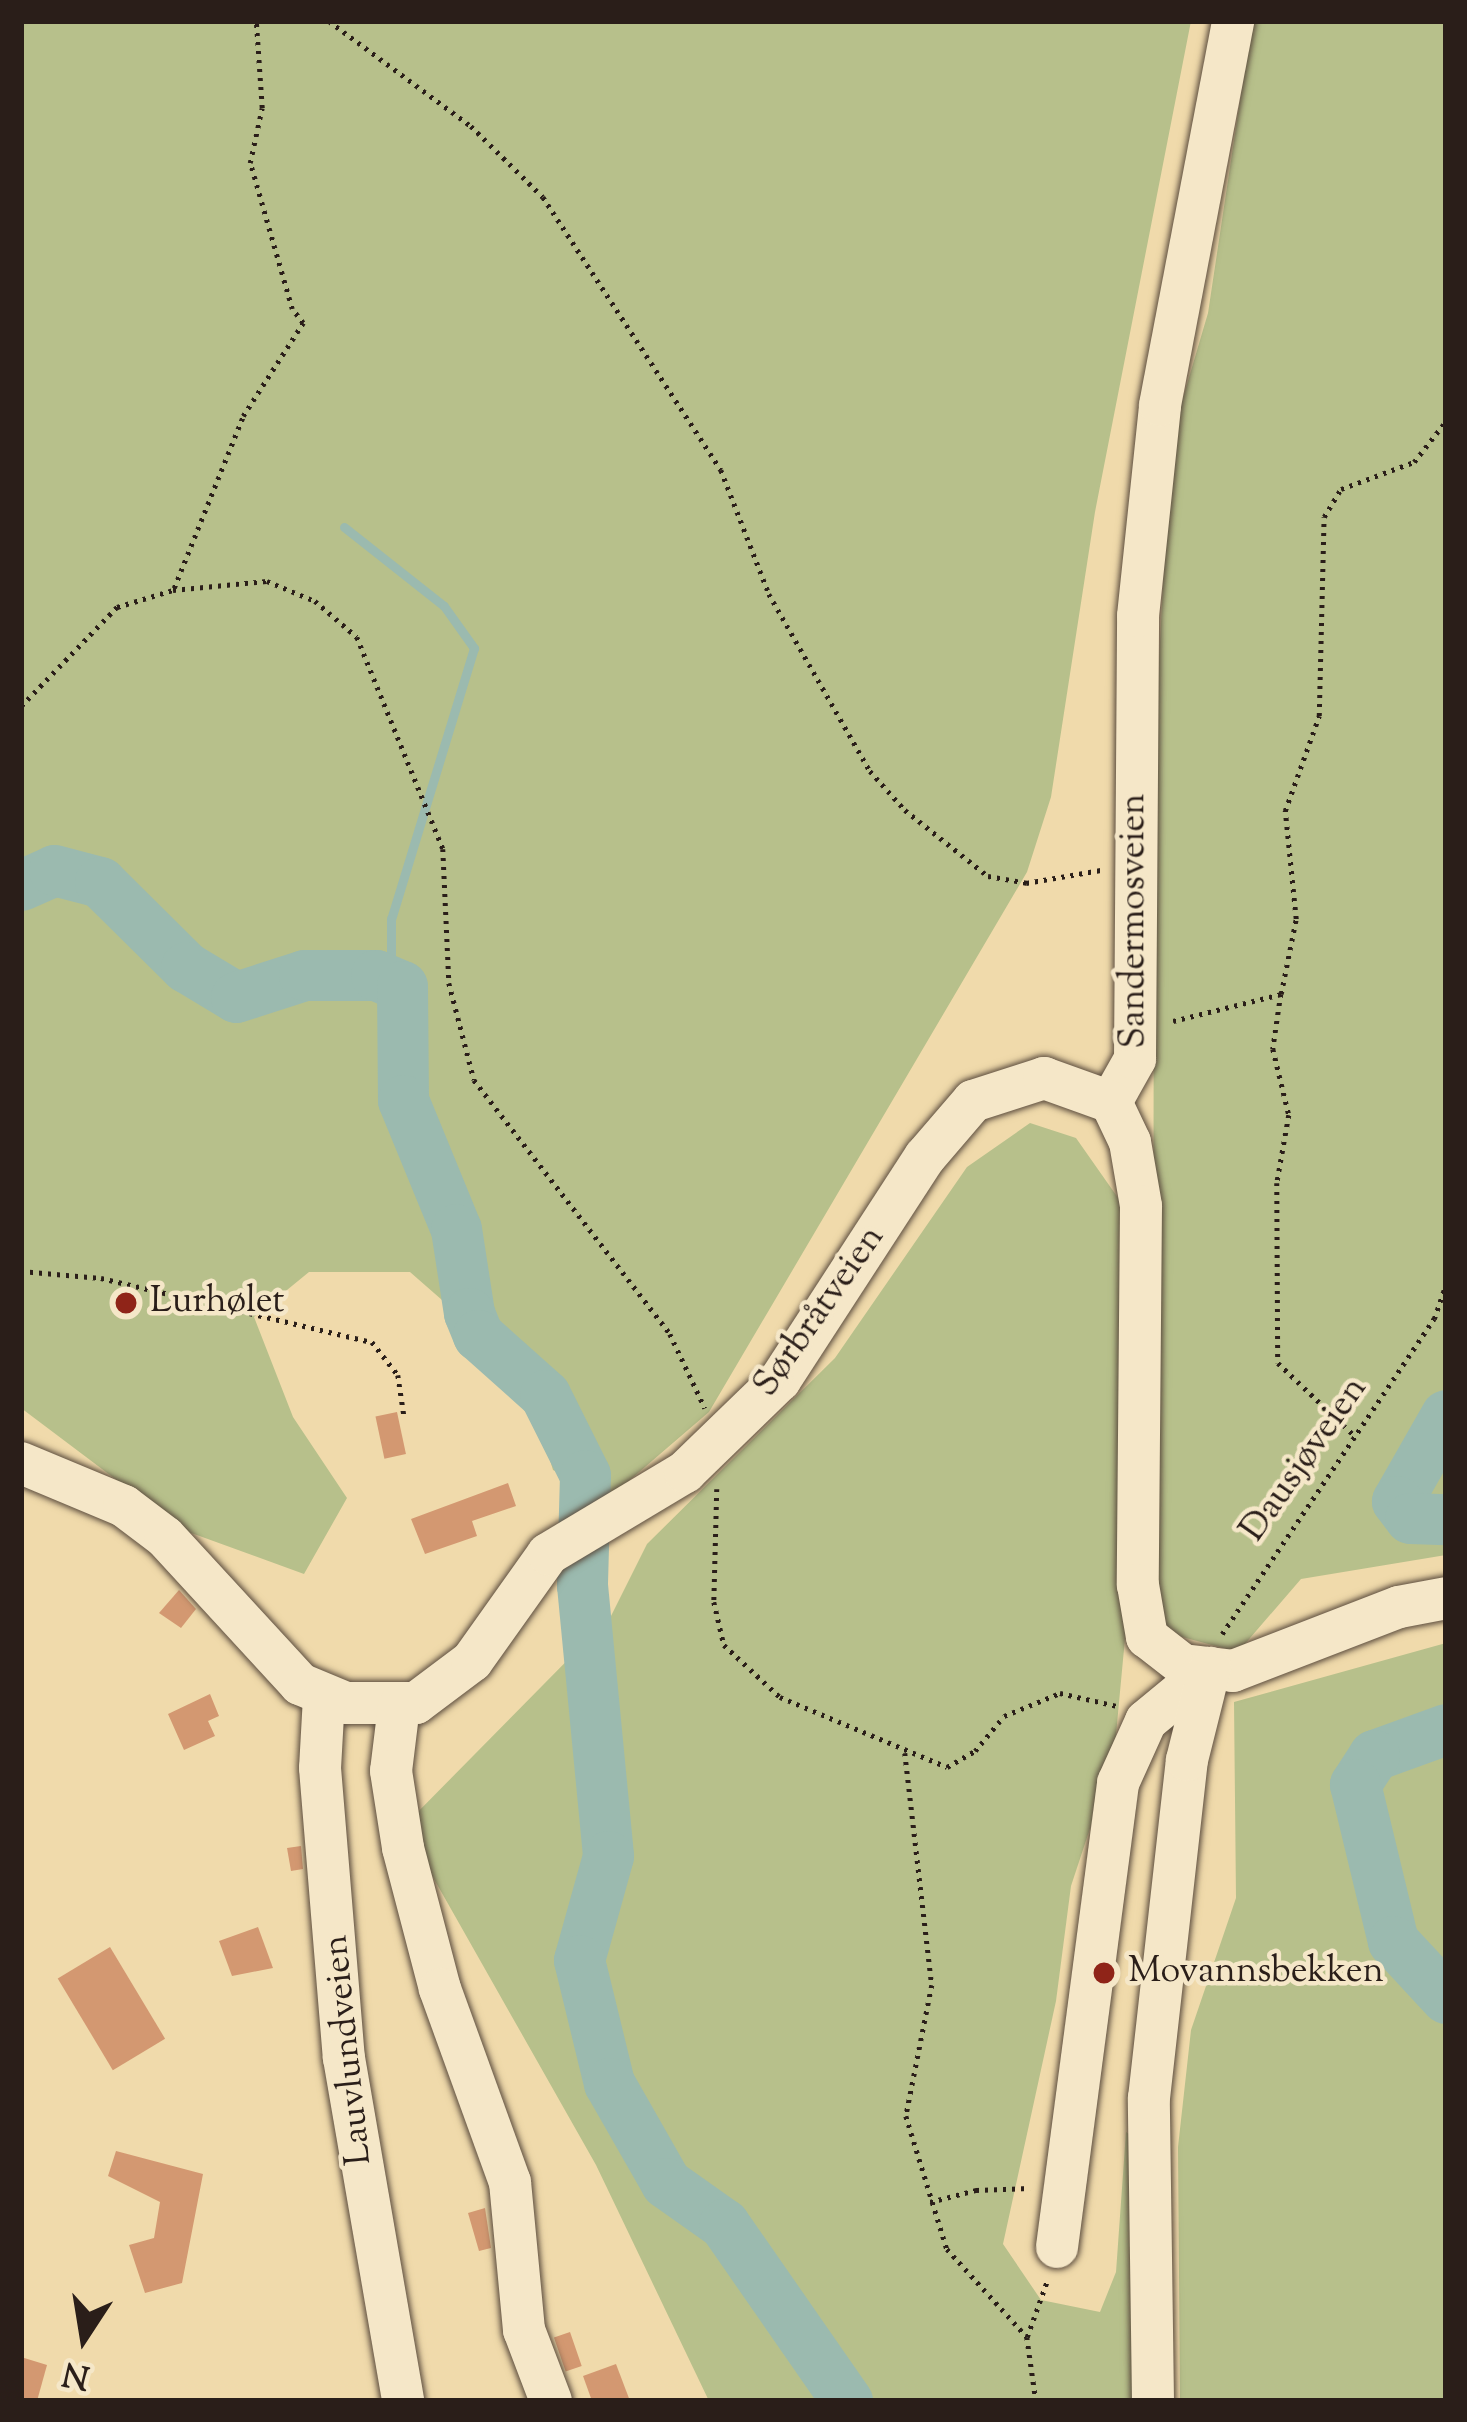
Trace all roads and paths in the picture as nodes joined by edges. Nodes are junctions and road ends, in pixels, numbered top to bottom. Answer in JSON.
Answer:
{"nodes":[{"id":1,"x":256,"y":21,"type":"edge"},
{"id":2,"x":329,"y":21,"type":"edge"},
{"id":3,"x":1233,"y":21,"type":"edge"},
{"id":4,"x":1446,"y":421,"type":"edge"},
{"id":5,"x":173,"y":590,"type":"junction"},
{"id":6,"x":21,"y":706,"type":"edge"},
{"id":7,"x":1136,"y":870,"type":"junction"},
{"id":8,"x":1281,"y":994,"type":"junction"},
{"id":9,"x":1137,"y":1023,"type":"junction"},
{"id":10,"x":1111,"y":1102,"type":"junction"},
{"id":11,"x":21,"y":1270,"type":"edge"},
{"id":12,"x":1446,"y":1284,"type":"edge"},
{"id":13,"x":404,"y":1414,"type":"dead end"},
{"id":14,"x":1354,"y":1435,"type":"junction"},
{"id":15,"x":718,"y":1445,"type":"junction"},
{"id":16,"x":21,"y":1462,"type":"edge"},
{"id":17,"x":1446,"y":1598,"type":"edge"},
{"id":18,"x":1210,"y":1668,"type":"junction"},
{"id":19,"x":324,"y":1697,"type":"junction"},
{"id":20,"x":399,"y":1706,"type":"junction"},
{"id":21,"x":1151,"y":1714,"type":"junction"},
{"id":22,"x":905,"y":1751,"type":"junction"},
{"id":23,"x":1070,"y":2192,"type":"junction"},
{"id":24,"x":930,"y":2202,"type":"junction"},
{"id":25,"x":1057,"y":2247,"type":"joint"},
{"id":26,"x":1027,"y":2337,"type":"junction"},
{"id":27,"x":403,"y":2401,"type":"edge"},
{"id":28,"x":551,"y":2401,"type":"edge"},
{"id":29,"x":1036,"y":2401,"type":"edge"},
{"id":30,"x":1153,"y":2401,"type":"edge"}],
"edges":[{"from":1,"to":5,"type":"path"},
{"from":2,"to":7,"type":"path"},
{"from":3,"to":7,"type":"street","name":"Sandermosveien"},
{"from":4,"to":8,"type":"path"},
{"from":5,"to":6,"type":"path"},
{"from":5,"to":15,"type":"path"},
{"from":7,"to":9,"type":"street","name":"Sandermosveien"},
{"from":8,"to":9,"type":"path"},
{"from":8,"to":14,"type":"path"},
{"from":9,"to":10,"type":"street","name":"Sandermosveien"},
{"from":10,"to":15,"type":"street","name":"Sørbråtveien"},
{"from":10,"to":18,"type":"street","name":"Sandermosveien"},
{"from":11,"to":13,"type":"path"},
{"from":12,"to":14,"type":"path","name":"Dausjøveien"},
{"from":14,"to":18,"type":"path","name":"Dausjøveien"},
{"from":15,"to":20,"type":"street","name":"Sørbråtveien"},
{"from":15,"to":22,"type":"path"},
{"from":16,"to":19,"type":"street"},
{"from":17,"to":18,"type":"street"},
{"from":18,"to":21,"type":"street"},
{"from":18,"to":30,"type":"street"},
{"from":19,"to":20,"type":"street"},
{"from":19,"to":27,"type":"street","name":"Lauvlundveien"},
{"from":20,"to":28,"type":"street"},
{"from":21,"to":22,"type":"path"},
{"from":21,"to":23,"type":"street"},
{"from":22,"to":24,"type":"path"},
{"from":23,"to":24,"type":"path"},
{"from":23,"to":25,"type":"street"},
{"from":24,"to":26,"type":"path"},
{"from":25,"to":26,"type":"path"},
{"from":26,"to":29,"type":"path"}]}
